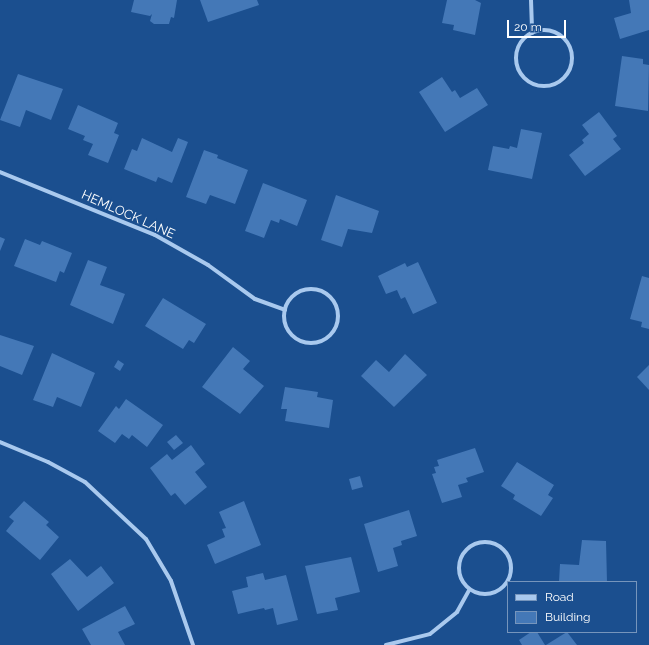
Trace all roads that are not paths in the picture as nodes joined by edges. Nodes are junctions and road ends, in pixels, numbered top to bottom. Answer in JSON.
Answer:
{"nodes":[{"id":1,"x":532,"y":0,"type":"edge"},
{"id":2,"x":532,"y":33,"type":"junction"},
{"id":3,"x":0,"y":172,"type":"edge"},
{"id":4,"x":285,"y":310,"type":"junction"},
{"id":5,"x":0,"y":442,"type":"edge"},
{"id":6,"x":508,"y":581,"type":"edge"},
{"id":7,"x":507,"y":583,"type":"edge"},
{"id":8,"x":469,"y":590,"type":"junction"},
{"id":9,"x":194,"y":645,"type":"edge"},
{"id":10,"x":386,"y":645,"type":"edge"}],
"edges":[{"from":1,"to":2,"type":"street"},
{"from":2,"to":2,"type":"street"},
{"from":3,"to":4,"type":"street","name":"HEMLOCK LANE"},
{"from":4,"to":4,"type":"street"},
{"from":5,"to":9,"type":"street"},
{"from":6,"to":8,"type":"street"},
{"from":7,"to":8,"type":"street"},
{"from":8,"to":10,"type":"street"}]}
